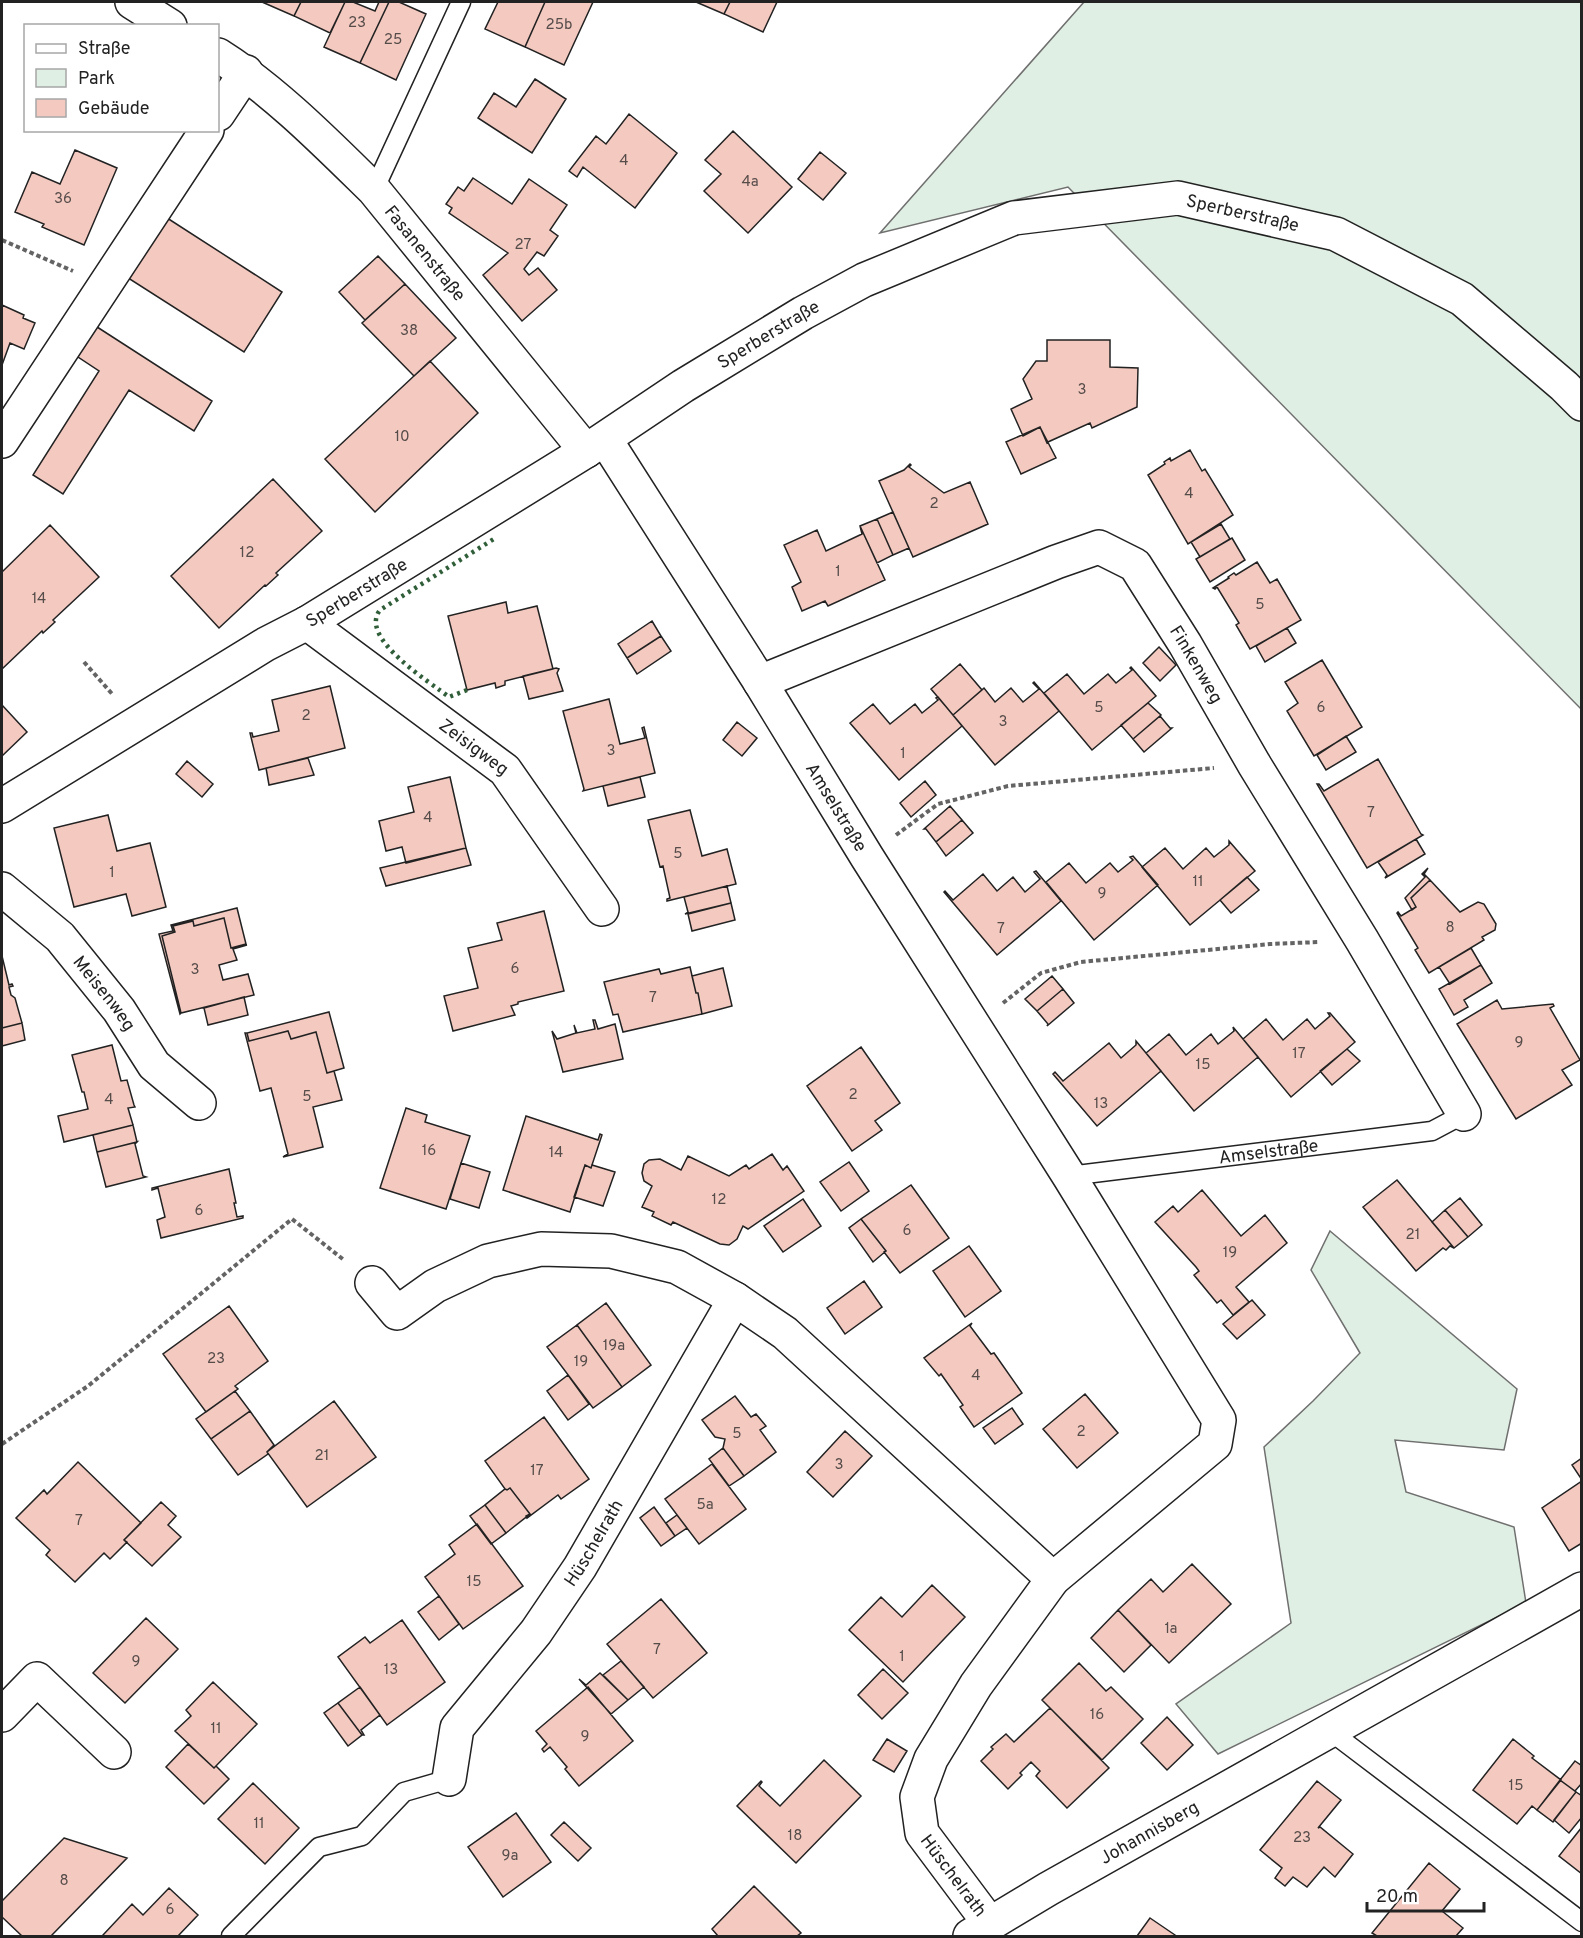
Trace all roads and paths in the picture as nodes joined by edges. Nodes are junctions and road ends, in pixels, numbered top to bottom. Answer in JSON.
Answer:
{"nodes":[{"id":1,"x":132,"y":2,"type":"edge"},
{"id":2,"x":461,"y":2,"type":"edge"},
{"id":3,"x":167,"y":24,"type":"edge"},
{"id":4,"x":219,"y":56,"type":"edge"},
{"id":5,"x":246,"y":72,"type":"junction"},
{"id":6,"x":219,"y":112,"type":"edge"},
{"id":7,"x":206,"y":132,"type":"edge"},
{"id":8,"x":374,"y":190,"type":"junction"},
{"id":9,"x":2,"y":240,"type":"edge"},
{"id":10,"x":104,"y":284,"type":"junction"},
{"id":11,"x":1581,"y":404,"type":"edge"},
{"id":12,"x":2,"y":441,"type":"edge"},
{"id":13,"x":596,"y":445,"type":"junction"},
{"id":14,"x":306,"y":622,"type":"junction"},
{"id":15,"x":760,"y":682,"type":"junction"},
{"id":16,"x":1254,"y":764,"type":"junction"},
{"id":17,"x":2,"y":806,"type":"edge"},
{"id":18,"x":867,"y":857,"type":"junction"},
{"id":19,"x":2,"y":890,"type":"edge"},
{"id":20,"x":602,"y":909,"type":"dead end"},
{"id":21,"x":1362,"y":940,"type":"junction"},
{"id":22,"x":975,"y":1027,"type":"junction"},
{"id":23,"x":199,"y":1103,"type":"dead end"},
{"id":24,"x":1464,"y":1114,"type":"joint"},
{"id":25,"x":1069,"y":1176,"type":"junction"},
{"id":26,"x":372,"y":1283,"type":"joint"},
{"id":27,"x":735,"y":1299,"type":"junction"},
{"id":28,"x":2,"y":1444,"type":"edge"},
{"id":29,"x":1215,"y":1444,"type":"joint"},
{"id":30,"x":1053,"y":1579,"type":"junction"},
{"id":31,"x":1575,"y":1601,"type":"edge"},
{"id":32,"x":2,"y":1715,"type":"edge"},
{"id":33,"x":1330,"y":1731,"type":"junction"},
{"id":34,"x":114,"y":1752,"type":"dead end"},
{"id":35,"x":449,"y":1779,"type":"joint"},
{"id":36,"x":1581,"y":1922,"type":"edge"},
{"id":37,"x":980,"y":1930,"type":"edge"},
{"id":38,"x":231,"y":1936,"type":"edge"}],
"edges":[{"from":1,"to":3,"type":"street"},
{"from":2,"to":8,"type":"lane"},
{"from":4,"to":5,"type":"street","name":"Fasanenstraße"},
{"from":5,"to":6,"type":"street"},
{"from":5,"to":8,"type":"street","name":"Fasanenstraße"},
{"from":7,"to":10,"type":"street"},
{"from":8,"to":13,"type":"street","name":"Fasanenstraße"},
{"from":9,"to":10,"type":"path"},
{"from":10,"to":12,"type":"street"},
{"from":11,"to":13,"type":"street","name":"Sperberstraße"},
{"from":13,"to":14,"type":"street","name":"Sperberstraße"},
{"from":13,"to":15,"type":"street","name":"Amselstraße"},
{"from":14,"to":17,"type":"street","name":"Sperberstraße"},
{"from":14,"to":20,"type":"street","name":"Zeisigweg"},
{"from":15,"to":16,"type":"street","name":"Finkenweg"},
{"from":15,"to":18,"type":"street","name":"Amselstraße"},
{"from":16,"to":18,"type":"path"},
{"from":16,"to":21,"type":"street","name":"Finkenweg"},
{"from":18,"to":22,"type":"street","name":"Amselstraße"},
{"from":19,"to":23,"type":"street","name":"Meisenweg"},
{"from":21,"to":22,"type":"path"},
{"from":21,"to":24,"type":"street","name":"Finkenweg"},
{"from":22,"to":25,"type":"street","name":"Amselstraße"},
{"from":24,"to":25,"type":"lane","name":"Amselstraße"},
{"from":25,"to":29,"type":"street","name":"Amselstraße"},
{"from":26,"to":27,"type":"street"},
{"from":26,"to":28,"type":"path"},
{"from":27,"to":30,"type":"street"},
{"from":27,"to":35,"type":"street","name":"Hüschelrath"},
{"from":29,"to":30,"type":"street","name":"Hüschelrath"},
{"from":30,"to":37,"type":"street","name":"Hüschelrath"},
{"from":31,"to":33,"type":"street","name":"Johannisberg"},
{"from":32,"to":34,"type":"street"},
{"from":33,"to":36,"type":"lane"},
{"from":33,"to":37,"type":"street","name":"Johannisberg"},
{"from":35,"to":38,"type":"lane"}]}
